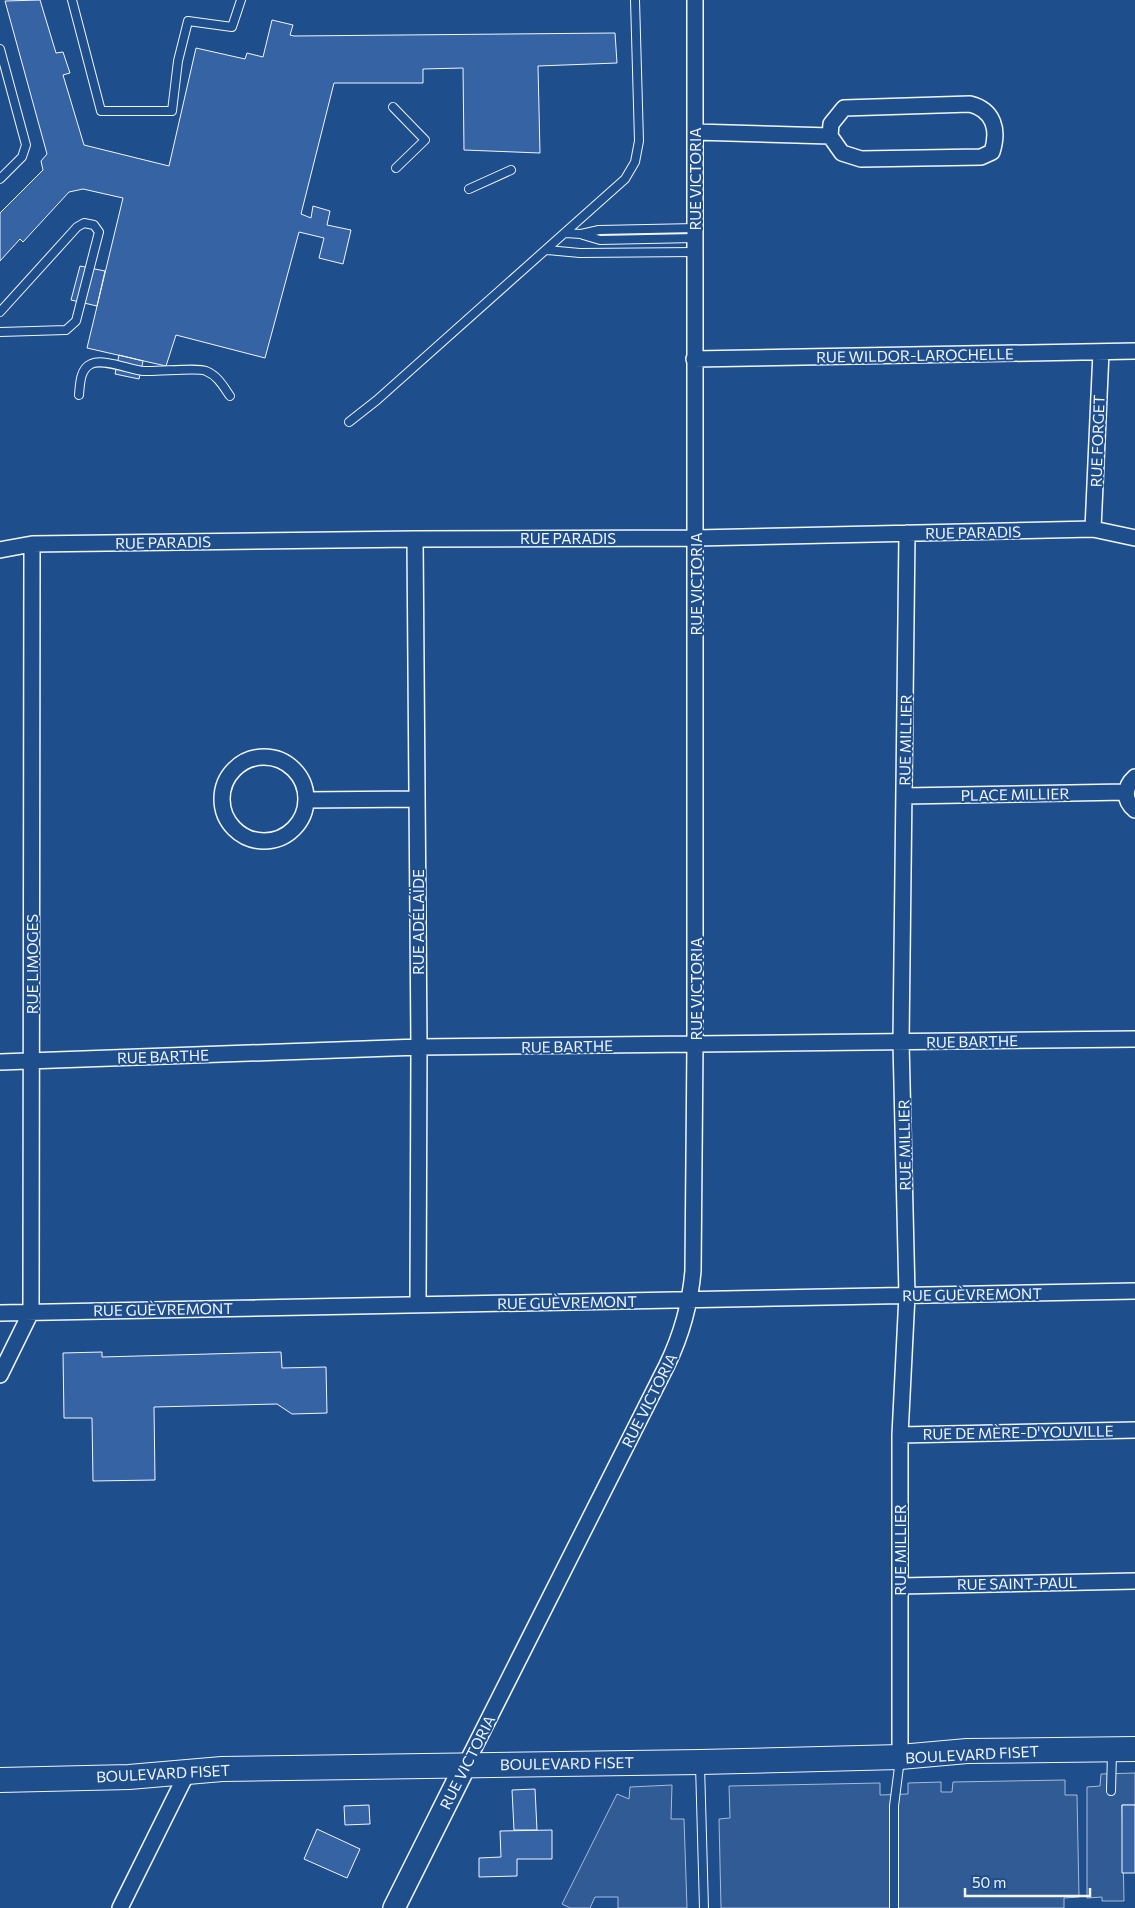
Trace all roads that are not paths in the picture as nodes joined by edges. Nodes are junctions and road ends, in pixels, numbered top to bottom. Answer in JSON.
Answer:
{"nodes":[{"id":1,"x":72,"y":0,"type":"edge"},
{"id":2,"x":636,"y":0,"type":"edge"},
{"id":3,"x":695,"y":0,"type":"edge"},
{"id":4,"x":241,"y":1,"type":"edge"},
{"id":5,"x":0,"y":49,"type":"edge"},
{"id":6,"x":393,"y":107,"type":"dead end"},
{"id":7,"x":695,"y":132,"type":"junction"},
{"id":8,"x":830,"y":136,"type":"junction"},
{"id":9,"x":396,"y":168,"type":"dead end"},
{"id":10,"x":511,"y":170,"type":"dead end"},
{"id":11,"x":0,"y":180,"type":"edge"},
{"id":12,"x":469,"y":189,"type":"dead end"},
{"id":13,"x":566,"y":233,"type":"junction"},
{"id":14,"x":695,"y":239,"type":"junction"},
{"id":15,"x":548,"y":250,"type":"junction"},
{"id":16,"x":0,"y":312,"type":"edge"},
{"id":17,"x":0,"y":332,"type":"edge"},
{"id":18,"x":1101,"y":352,"type":"junction"},
{"id":19,"x":1135,"y":352,"type":"edge"},
{"id":20,"x":694,"y":359,"type":"junction"},
{"id":21,"x":79,"y":394,"type":"dead end"},
{"id":22,"x":230,"y":396,"type":"dead end"},
{"id":23,"x":349,"y":422,"type":"dead end"},
{"id":24,"x":1093,"y":529,"type":"junction"},
{"id":25,"x":906,"y":533,"type":"junction"},
{"id":26,"x":696,"y":538,"type":"junction"},
{"id":27,"x":1135,"y":538,"type":"edge"},
{"id":28,"x":415,"y":539,"type":"junction"},
{"id":29,"x":32,"y":544,"type":"junction"},
{"id":30,"x":0,"y":550,"type":"edge"},
{"id":31,"x":1135,"y":777,"type":"edge"},
{"id":32,"x":1125,"y":792,"type":"junction"},
{"id":33,"x":904,"y":796,"type":"junction"},
{"id":34,"x":417,"y":799,"type":"junction"},
{"id":35,"x":306,"y":800,"type":"junction"},
{"id":36,"x":1135,"y":810,"type":"edge"},
{"id":37,"x":1135,"y":1038,"type":"edge"},
{"id":38,"x":901,"y":1042,"type":"junction"},
{"id":39,"x":696,"y":1044,"type":"junction"},
{"id":40,"x":419,"y":1048,"type":"junction"},
{"id":41,"x":32,"y":1061,"type":"junction"},
{"id":42,"x":0,"y":1062,"type":"edge"},
{"id":43,"x":1135,"y":1291,"type":"edge"},
{"id":44,"x":907,"y":1295,"type":"junction"},
{"id":45,"x":690,"y":1300,"type":"junction"},
{"id":46,"x":418,"y":1304,"type":"junction"},
{"id":47,"x":31,"y":1312,"type":"junction"},
{"id":48,"x":0,"y":1313,"type":"edge"},
{"id":49,"x":0,"y":1375,"type":"edge"},
{"id":50,"x":1135,"y":1430,"type":"edge"},
{"id":51,"x":900,"y":1435,"type":"junction"},
{"id":52,"x":1135,"y":1581,"type":"edge"},
{"id":53,"x":900,"y":1586,"type":"junction"},
{"id":54,"x":1124,"y":1750,"type":"edge"},
{"id":55,"x":900,"y":1757,"type":"junction"},
{"id":56,"x":700,"y":1762,"type":"junction"},
{"id":57,"x":466,"y":1764,"type":"junction"},
{"id":58,"x":188,"y":1771,"type":"junction"},
{"id":59,"x":0,"y":1780,"type":"edge"},
{"id":60,"x":1111,"y":1791,"type":"dead end"},
{"id":61,"x":120,"y":1908,"type":"edge"},
{"id":62,"x":394,"y":1908,"type":"edge"},
{"id":63,"x":704,"y":1908,"type":"edge"},
{"id":64,"x":894,"y":1908,"type":"edge"}],
"edges":[{"from":1,"to":4,"type":"lane"},
{"from":2,"to":13,"type":"lane"},
{"from":3,"to":7,"type":"street","name":"RUE VICTORIA"},
{"from":5,"to":11,"type":"lane"},
{"from":6,"to":9,"type":"lane"},
{"from":7,"to":8,"type":"street"},
{"from":7,"to":14,"type":"street","name":"RUE VICTORIA"},
{"from":8,"to":8,"type":"street"},
{"from":10,"to":12,"type":"lane"},
{"from":13,"to":14,"type":"lane"},
{"from":13,"to":15,"type":"lane"},
{"from":14,"to":15,"type":"lane"},
{"from":14,"to":20,"type":"street","name":"RUE VICTORIA"},
{"from":15,"to":23,"type":"lane"},
{"from":16,"to":17,"type":"lane"},
{"from":18,"to":19,"type":"street","name":"RUE WILDOR-LAROCHELLE"},
{"from":18,"to":20,"type":"street","name":"RUE WILDOR-LAROCHELLE"},
{"from":18,"to":24,"type":"street","name":"RUE FORGET"},
{"from":20,"to":26,"type":"street","name":"RUE VICTORIA"},
{"from":21,"to":22,"type":"lane"},
{"from":24,"to":25,"type":"street","name":"RUE PARADIS"},
{"from":24,"to":27,"type":"street","name":"RUE PARADIS"},
{"from":25,"to":26,"type":"street","name":"RUE PARADIS"},
{"from":25,"to":33,"type":"street","name":"RUE MILLIER"},
{"from":26,"to":28,"type":"street","name":"RUE PARADIS"},
{"from":26,"to":39,"type":"street","name":"RUE VICTORIA"},
{"from":28,"to":29,"type":"street","name":"RUE PARADIS"},
{"from":28,"to":34,"type":"street","name":"RUE ADÉLAÏDE"},
{"from":29,"to":30,"type":"street","name":"RUE PARADIS"},
{"from":29,"to":41,"type":"street","name":"RUE LIMOGES"},
{"from":31,"to":32,"type":"street"},
{"from":32,"to":33,"type":"street","name":"PLACE MILLIER"},
{"from":32,"to":36,"type":"street"},
{"from":33,"to":38,"type":"street","name":"RUE MILLIER"},
{"from":34,"to":35,"type":"street"},
{"from":34,"to":40,"type":"street","name":"RUE ADÉLAÏDE"},
{"from":35,"to":35,"type":"street"},
{"from":37,"to":38,"type":"street","name":"RUE BARTHE"},
{"from":38,"to":39,"type":"street","name":"RUE BARTHE"},
{"from":38,"to":44,"type":"street","name":"RUE MILLIER"},
{"from":39,"to":40,"type":"street","name":"RUE BARTHE"},
{"from":39,"to":45,"type":"street","name":"RUE VICTORIA"},
{"from":40,"to":41,"type":"street","name":"RUE BARTHE"},
{"from":40,"to":46,"type":"street","name":"RUE ADÉLAÏDE"},
{"from":41,"to":42,"type":"street","name":"RUE BARTHE"},
{"from":41,"to":47,"type":"street","name":"RUE LIMOGES"},
{"from":43,"to":44,"type":"street","name":"RUE GUÈVREMONT"},
{"from":44,"to":45,"type":"street","name":"RUE GUÈVREMONT"},
{"from":44,"to":51,"type":"street","name":"RUE MILLIER"},
{"from":45,"to":46,"type":"street","name":"RUE GUÈVREMONT"},
{"from":45,"to":57,"type":"street","name":"RUE VICTORIA"},
{"from":46,"to":47,"type":"street","name":"RUE GUÈVREMONT"},
{"from":47,"to":48,"type":"street","name":"RUE GUÈVREMONT"},
{"from":47,"to":49,"type":"street","name":"RUE LIMOGES"},
{"from":50,"to":51,"type":"street","name":"RUE DE MÈRE-D'YOUVILLE"},
{"from":51,"to":53,"type":"street","name":"RUE MILLIER"},
{"from":52,"to":53,"type":"street","name":"RUE SAINT-PAUL"},
{"from":53,"to":55,"type":"street","name":"RUE MILLIER"},
{"from":54,"to":55,"type":"main road","name":"BOULEVARD FISET"},
{"from":54,"to":60,"type":"lane"},
{"from":55,"to":56,"type":"main road","name":"BOULEVARD FISET"},
{"from":55,"to":64,"type":"lane"},
{"from":56,"to":57,"type":"main road","name":"BOULEVARD FISET"},
{"from":56,"to":63,"type":"lane"},
{"from":57,"to":58,"type":"main road","name":"BOULEVARD FISET"},
{"from":57,"to":62,"type":"street","name":"RUE VICTORIA"},
{"from":58,"to":59,"type":"main road","name":"BOULEVARD FISET"},
{"from":58,"to":61,"type":"street"}]}
